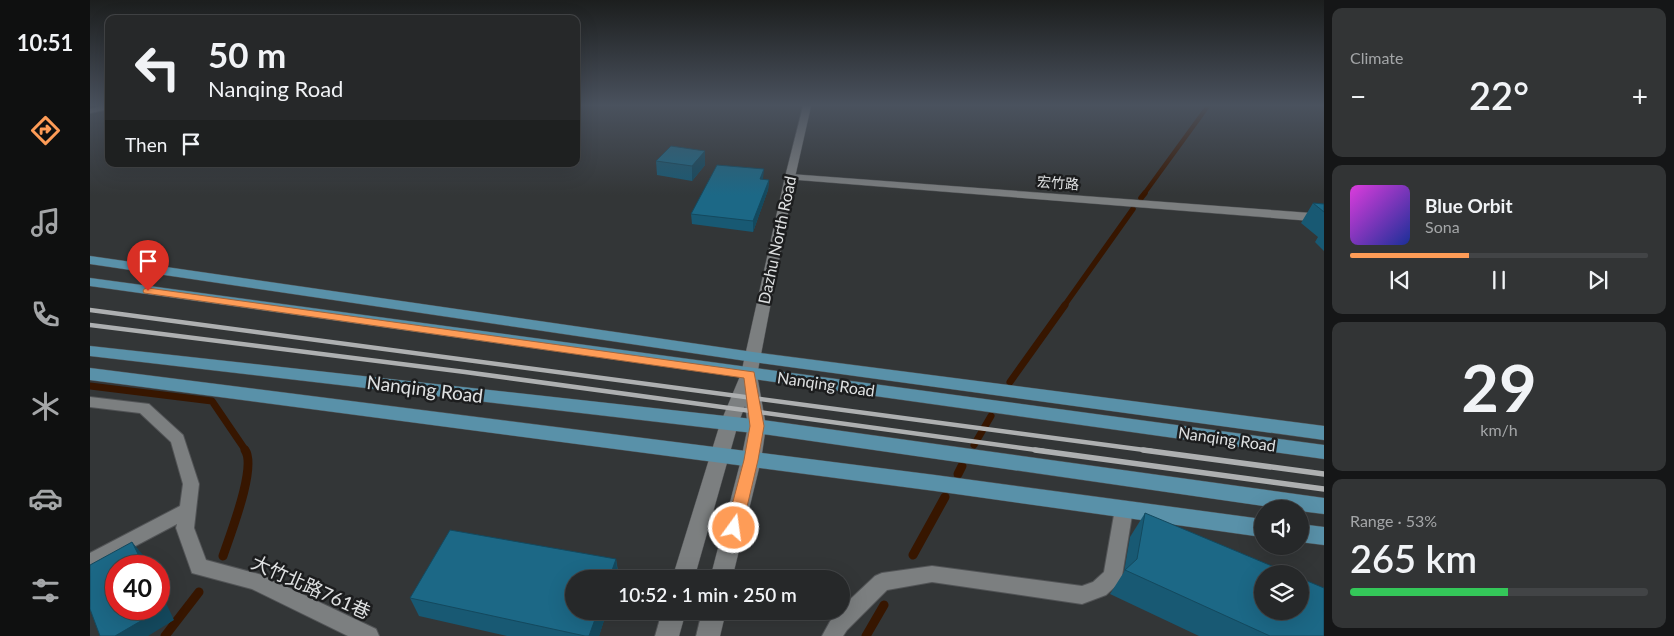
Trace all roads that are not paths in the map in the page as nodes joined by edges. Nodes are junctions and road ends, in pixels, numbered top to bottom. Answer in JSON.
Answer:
{"nodes":[{"id":1,"x":800,"y":136,"type":"edge"},
{"id":2,"x":790,"y":177,"type":"junction"},
{"id":3,"x":1324,"y":218,"type":"edge"},
{"id":4,"x":90,"y":260,"type":"edge"},
{"id":5,"x":90,"y":282,"type":"edge"},
{"id":6,"x":90,"y":351,"type":"edge"},
{"id":7,"x":751,"y":366,"type":"junction"},
{"id":8,"x":90,"y":374,"type":"edge"},
{"id":9,"x":90,"y":402,"type":"edge"},
{"id":10,"x":728,"y":424,"type":"junction"},
{"id":11,"x":757,"y":426,"type":"junction"},
{"id":12,"x":1324,"y":433,"type":"edge"},
{"id":13,"x":1324,"y":452,"type":"edge"},
{"id":14,"x":718,"y":455,"type":"junction"},
{"id":15,"x":751,"y":460,"type":"junction"},
{"id":16,"x":1324,"y":506,"type":"edge"},
{"id":17,"x":1124,"y":509,"type":"junction"},
{"id":18,"x":187,"y":510,"type":"junction"},
{"id":19,"x":1254,"y":527,"type":"edge"},
{"id":20,"x":1309,"y":534,"type":"edge"},
{"id":21,"x":1324,"y":536,"type":"edge"},
{"id":22,"x":90,"y":562,"type":"edge"},
{"id":23,"x":686,"y":570,"type":"edge"},
{"id":24,"x":723,"y":570,"type":"edge"},
{"id":25,"x":671,"y":620,"type":"edge"},
{"id":26,"x":712,"y":620,"type":"edge"},
{"id":27,"x":370,"y":636,"type":"edge"},
{"id":28,"x":667,"y":636,"type":"edge"},
{"id":29,"x":708,"y":636,"type":"edge"},
{"id":30,"x":832,"y":636,"type":"edge"}],
"edges":[{"from":1,"to":2,"type":"street","name":"Dazhu North Road"},
{"from":2,"to":3,"type":"street","name":"宏竹路"},
{"from":2,"to":7,"type":"street","name":"Dazhu North Road"},
{"from":4,"to":7,"type":"main road"},
{"from":5,"to":7,"type":"main road","name":"Nanqing Road"},
{"from":6,"to":10,"type":"main road","name":"Nanqing Road"},
{"from":7,"to":10,"type":"street","name":"Dazhu North Road"},
{"from":7,"to":11,"type":"street","name":"Dazhu North Road"},
{"from":7,"to":12,"type":"main road"},
{"from":7,"to":13,"type":"main road","name":"Nanqing Road"},
{"from":8,"to":14,"type":"main road"},
{"from":9,"to":18,"type":"lane","name":"大竹北路761巷"},
{"from":10,"to":11,"type":"main road","name":"Nanqing Road"},
{"from":10,"to":14,"type":"street","name":"Dazhu North Road"},
{"from":11,"to":15,"type":"street","name":"Dazhu North Road"},
{"from":11,"to":16,"type":"main road","name":"Nanqing Road"},
{"from":14,"to":15,"type":"main road"},
{"from":14,"to":23,"type":"street","name":"Dazhu North Road"},
{"from":15,"to":17,"type":"main road"},
{"from":15,"to":24,"type":"street","name":"Dazhu North Road"},
{"from":17,"to":19,"type":"main road"},
{"from":17,"to":30,"type":"lane"},
{"from":18,"to":22,"type":"lane"},
{"from":18,"to":27,"type":"lane","name":"大竹北路761巷"},
{"from":20,"to":21,"type":"main road"},
{"from":25,"to":28,"type":"street"},
{"from":26,"to":29,"type":"street"}]}
